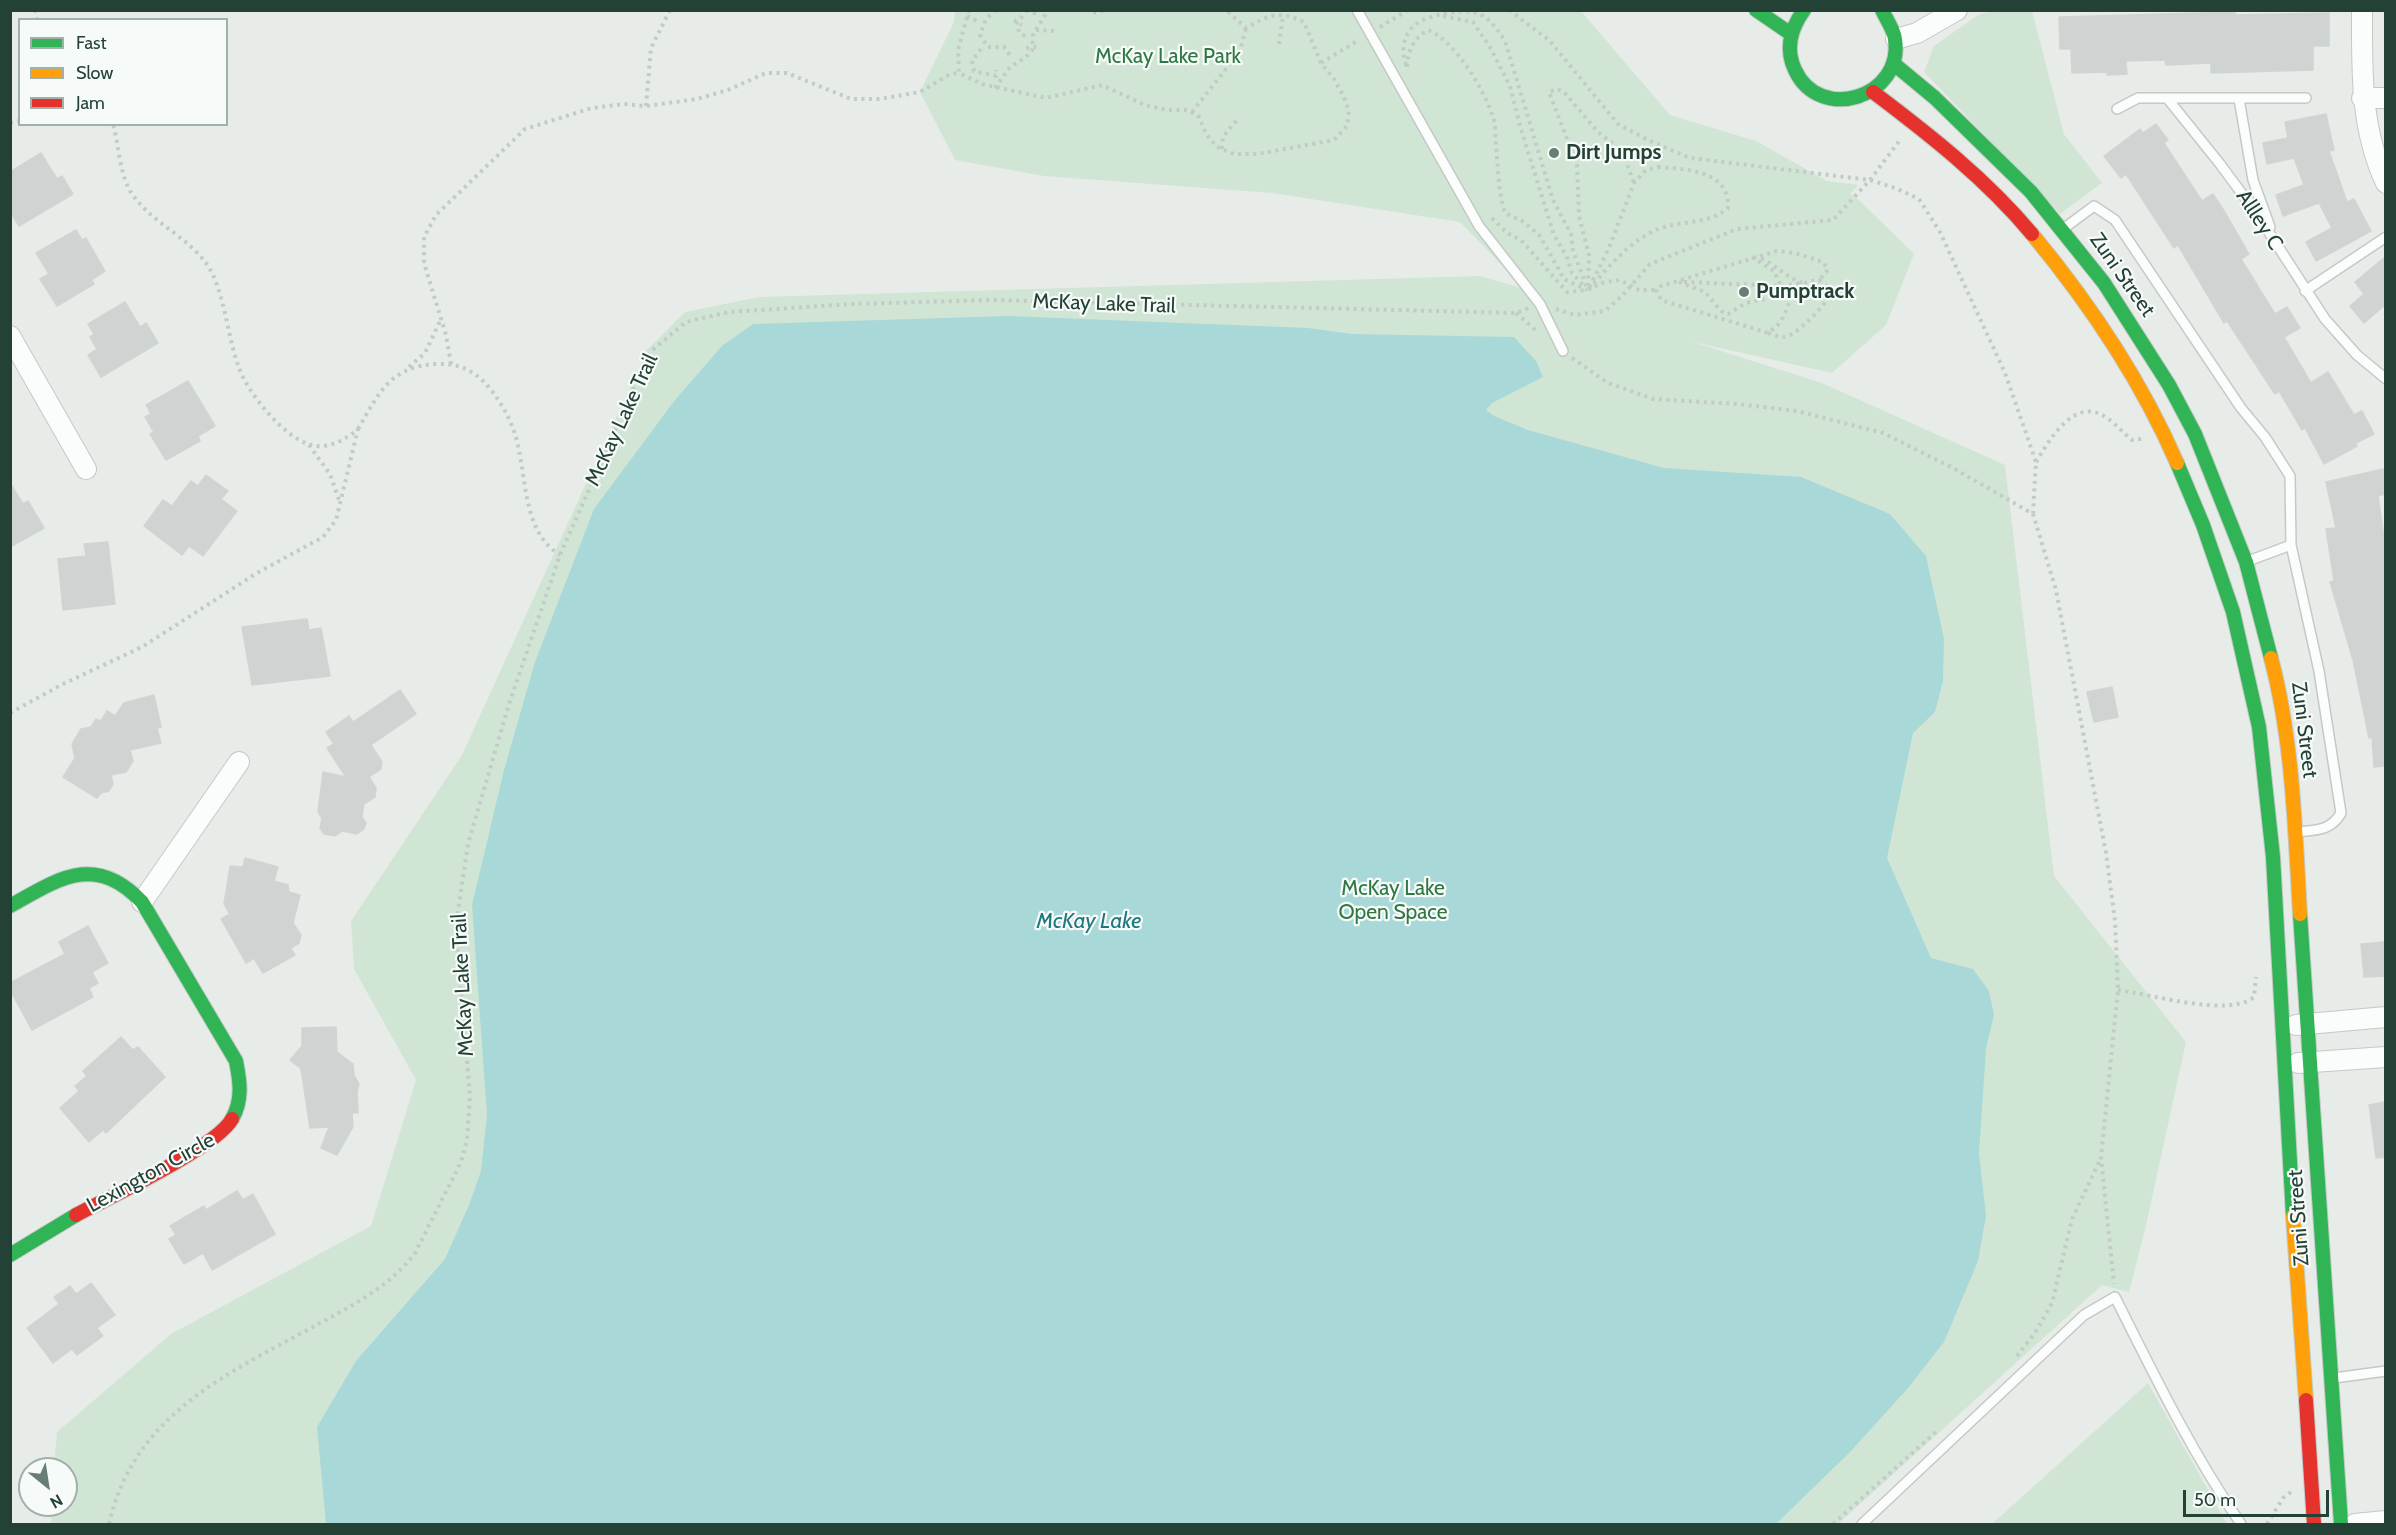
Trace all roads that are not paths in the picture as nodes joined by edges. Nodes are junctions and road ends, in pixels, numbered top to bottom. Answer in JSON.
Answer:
{"nodes":[{"id":1,"x":1357,"y":10,"type":"edge"},
{"id":2,"x":1756,"y":10,"type":"edge"},
{"id":3,"x":1804,"y":10,"type":"edge"},
{"id":4,"x":1882,"y":10,"type":"edge"},
{"id":5,"x":1957,"y":10,"type":"edge"},
{"id":6,"x":2362,"y":10,"type":"edge"},
{"id":7,"x":1791,"y":34,"type":"junction"},
{"id":8,"x":1896,"y":39,"type":"junction"},
{"id":9,"x":1894,"y":64,"type":"junction"},
{"id":10,"x":1873,"y":92,"type":"junction"},
{"id":11,"x":2167,"y":98,"type":"junction"},
{"id":12,"x":2306,"y":98,"type":"dead end"},
{"id":13,"x":2362,"y":98,"type":"junction"},
{"id":14,"x":2385,"y":98,"type":"edge"},
{"id":15,"x":2239,"y":99,"type":"junction"},
{"id":16,"x":2117,"y":109,"type":"dead end"},
{"id":17,"x":2385,"y":183,"type":"edge"},
{"id":18,"x":2063,"y":229,"type":"junction"},
{"id":19,"x":2385,"y":237,"type":"edge"},
{"id":20,"x":2290,"y":268,"type":"junction"},
{"id":21,"x":2305,"y":291,"type":"junction"},
{"id":22,"x":10,"y":336,"type":"edge"},
{"id":23,"x":1563,"y":351,"type":"road end"},
{"id":24,"x":2385,"y":379,"type":"edge"},
{"id":25,"x":86,"y":470,"type":"dead end"},
{"id":26,"x":2291,"y":545,"type":"junction"},
{"id":27,"x":2246,"y":562,"type":"junction"},
{"id":28,"x":239,"y":762,"type":"dead end"},
{"id":29,"x":2295,"y":832,"type":"junction"},
{"id":30,"x":142,"y":902,"type":"junction"},
{"id":31,"x":10,"y":906,"type":"edge"},
{"id":32,"x":2385,"y":1017,"type":"edge"},
{"id":33,"x":2308,"y":1023,"type":"junction"},
{"id":34,"x":2285,"y":1027,"type":"junction"},
{"id":35,"x":2385,"y":1057,"type":"edge"},
{"id":36,"x":2311,"y":1062,"type":"junction"},
{"id":37,"x":2283,"y":1064,"type":"junction"},
{"id":38,"x":10,"y":1255,"type":"edge"},
{"id":39,"x":2385,"y":1371,"type":"edge"},
{"id":40,"x":2332,"y":1379,"type":"junction"},
{"id":41,"x":2385,"y":1521,"type":"edge"},
{"id":42,"x":1862,"y":1524,"type":"edge"},
{"id":43,"x":2241,"y":1524,"type":"edge"},
{"id":44,"x":2314,"y":1524,"type":"edge"},
{"id":45,"x":2341,"y":1524,"type":"edge"},
{"id":46,"x":2355,"y":1524,"type":"edge"}],
"edges":[{"from":1,"to":23,"type":"lane"},
{"from":2,"to":7,"type":"main road"},
{"from":3,"to":7,"type":"main road"},
{"from":4,"to":8,"type":"main road"},
{"from":5,"to":8,"type":"street"},
{"from":6,"to":13,"type":"street"},
{"from":7,"to":10,"type":"main road"},
{"from":8,"to":9,"type":"main road"},
{"from":9,"to":10,"type":"main road"},
{"from":9,"to":18,"type":"main road","name":"Zuni Street"},
{"from":10,"to":34,"type":"main road","name":"Zuni Street"},
{"from":11,"to":15,"type":"lane"},
{"from":11,"to":16,"type":"lane"},
{"from":11,"to":20,"type":"lane","name":"Allley C"},
{"from":12,"to":15,"type":"lane"},
{"from":13,"to":14,"type":"street"},
{"from":13,"to":17,"type":"street"},
{"from":15,"to":20,"type":"lane"},
{"from":18,"to":26,"type":"lane"},
{"from":18,"to":27,"type":"main road","name":"Zuni Street"},
{"from":19,"to":21,"type":"lane"},
{"from":20,"to":21,"type":"lane","name":"Allley C"},
{"from":21,"to":24,"type":"lane","name":"Allley C"},
{"from":22,"to":25,"type":"street"},
{"from":26,"to":27,"type":"lane"},
{"from":26,"to":29,"type":"lane"},
{"from":27,"to":29,"type":"main road","name":"Zuni Street"},
{"from":28,"to":30,"type":"street"},
{"from":29,"to":33,"type":"main road","name":"Zuni Street"},
{"from":30,"to":31,"type":"main road","name":"Lexington Circle"},
{"from":30,"to":38,"type":"main road","name":"Lexington Circle"},
{"from":32,"to":33,"type":"street"},
{"from":33,"to":34,"type":"street"},
{"from":33,"to":36,"type":"main road","name":"Zuni Street"},
{"from":34,"to":37,"type":"main road","name":"Zuni Street"},
{"from":35,"to":36,"type":"street"},
{"from":36,"to":37,"type":"street"},
{"from":36,"to":40,"type":"main road","name":"Zuni Street"},
{"from":37,"to":44,"type":"main road","name":"Zuni Street"},
{"from":39,"to":40,"type":"lane"},
{"from":40,"to":45,"type":"main road","name":"Zuni Street"},
{"from":41,"to":46,"type":"street"},
{"from":42,"to":43,"type":"lane"}]}
